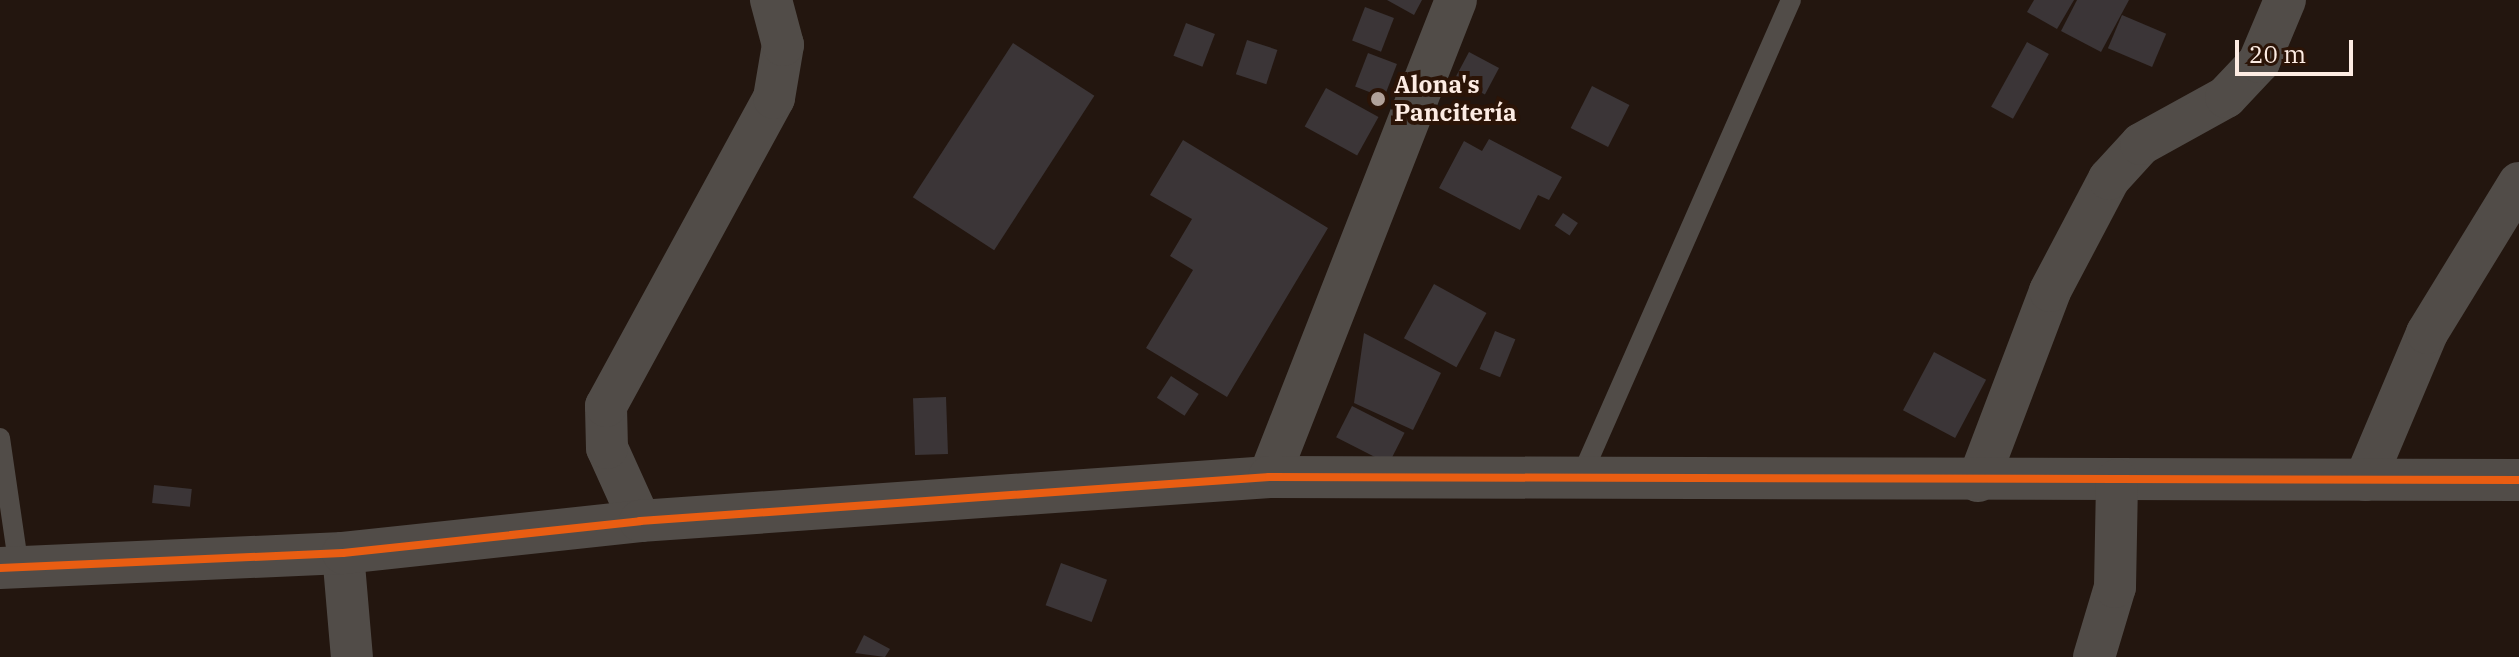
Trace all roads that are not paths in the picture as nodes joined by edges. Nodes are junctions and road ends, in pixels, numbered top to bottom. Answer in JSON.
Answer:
{"nodes":[{"id":1,"x":771,"y":0,"type":"edge"},
{"id":2,"x":1456,"y":0,"type":"edge"},
{"id":3,"x":1791,"y":0,"type":"edge"},
{"id":4,"x":2285,"y":0,"type":"edge"},
{"id":5,"x":2519,"y":183,"type":"edge"},
{"id":6,"x":0,"y":438,"type":"edge"},
{"id":7,"x":1269,"y":477,"type":"junction"},
{"id":8,"x":1580,"y":479,"type":"junction"},
{"id":9,"x":2117,"y":480,"type":"junction"},
{"id":10,"x":2365,"y":480,"type":"junction"},
{"id":11,"x":2519,"y":480,"type":"edge"},
{"id":12,"x":1978,"y":481,"type":"junction"},
{"id":13,"x":640,"y":521,"type":"junction"},
{"id":14,"x":343,"y":553,"type":"junction"},
{"id":15,"x":9,"y":568,"type":"edge"},
{"id":16,"x":352,"y":657,"type":"edge"},
{"id":17,"x":2094,"y":657,"type":"edge"}],
"edges":[{"from":1,"to":13,"type":"street"},
{"from":2,"to":7,"type":"street"},
{"from":3,"to":8,"type":"lane"},
{"from":4,"to":12,"type":"street"},
{"from":5,"to":10,"type":"street"},
{"from":6,"to":15,"type":"lane"},
{"from":7,"to":8,"type":"street"},
{"from":7,"to":13,"type":"street"},
{"from":8,"to":12,"type":"street"},
{"from":9,"to":10,"type":"street"},
{"from":9,"to":12,"type":"street"},
{"from":9,"to":17,"type":"street"},
{"from":10,"to":11,"type":"street"},
{"from":13,"to":14,"type":"street"},
{"from":14,"to":15,"type":"street"},
{"from":14,"to":16,"type":"street"}]}
